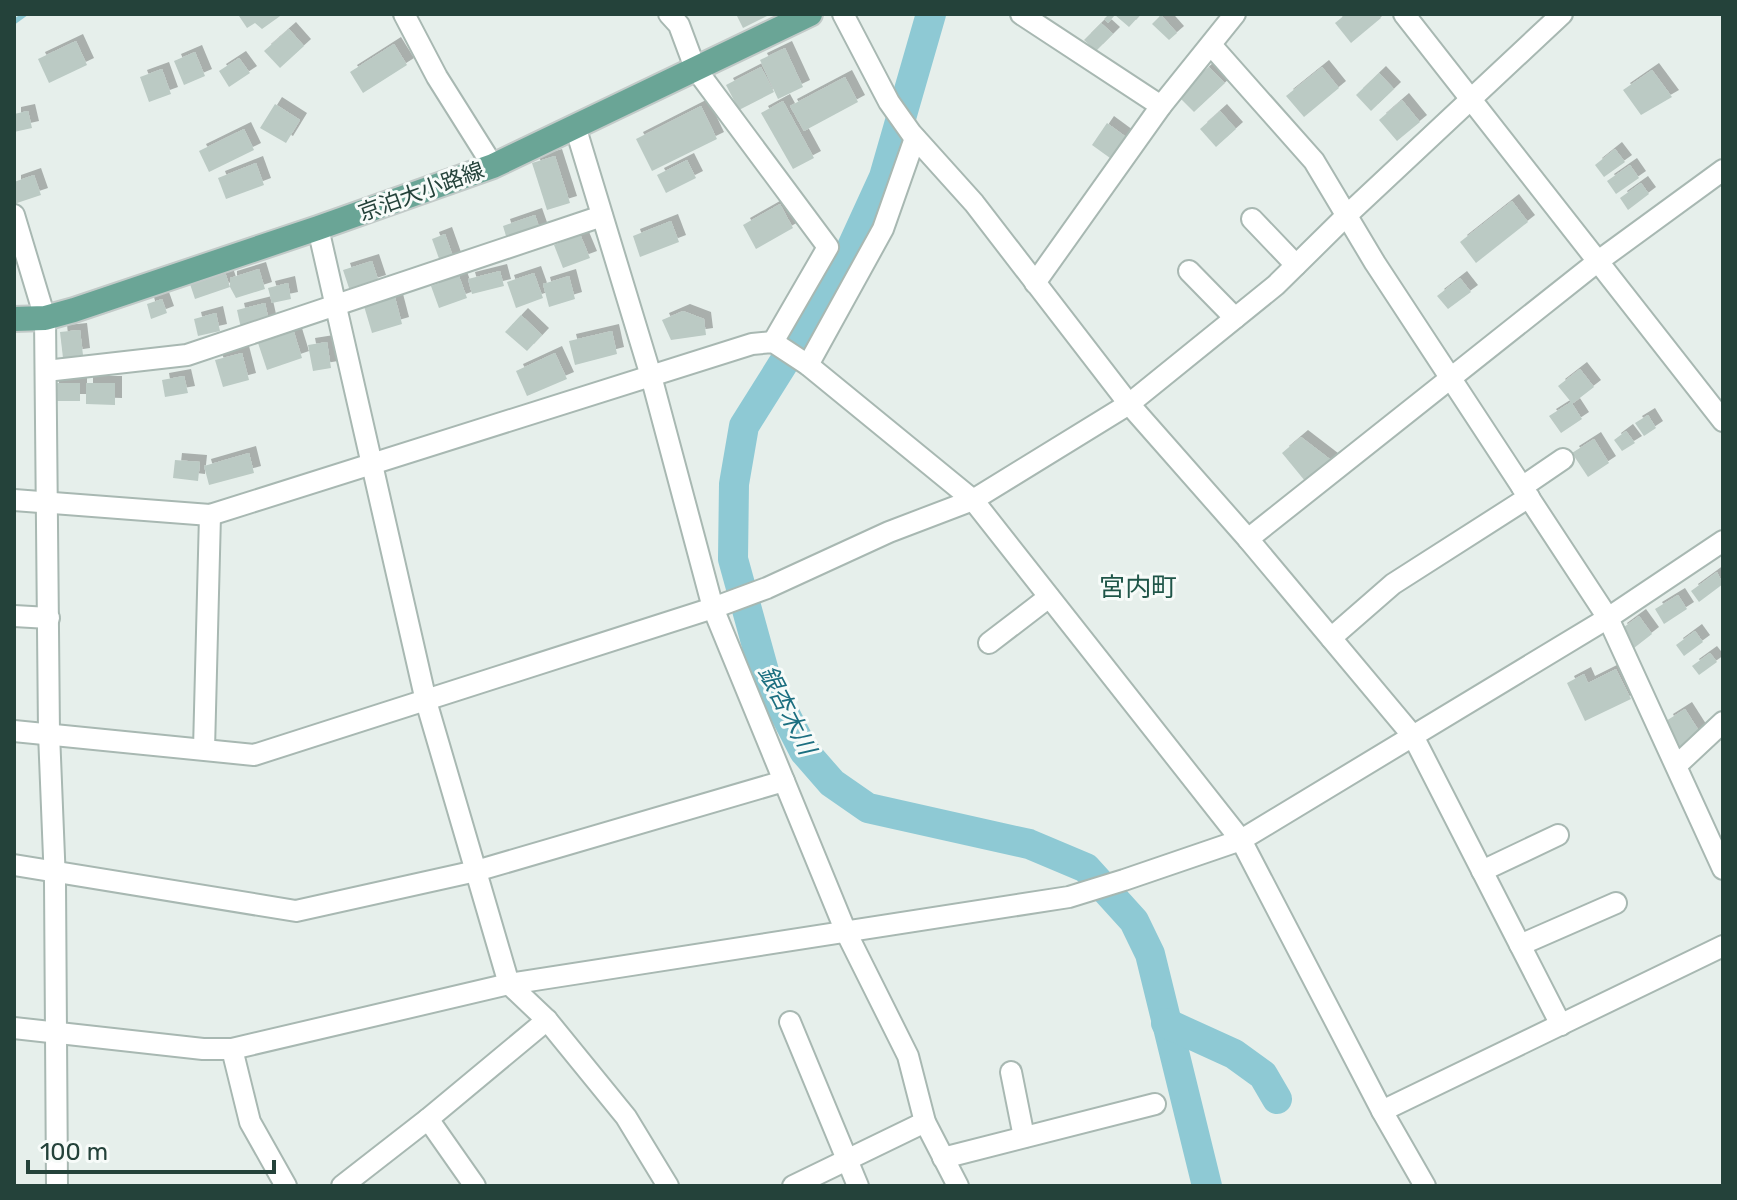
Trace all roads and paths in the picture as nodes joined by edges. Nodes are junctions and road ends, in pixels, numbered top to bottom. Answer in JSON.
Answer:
{"nodes":[{"id":1,"x":404,"y":14,"type":"edge"},
{"id":2,"x":669,"y":14,"type":"edge"},
{"id":3,"x":810,"y":14,"type":"edge"},
{"id":4,"x":843,"y":14,"type":"edge"},
{"id":5,"x":1021,"y":14,"type":"edge"},
{"id":6,"x":1235,"y":14,"type":"edge"},
{"id":7,"x":1404,"y":14,"type":"edge"},
{"id":8,"x":1562,"y":14,"type":"edge"},
{"id":9,"x":1211,"y":45,"type":"junction"},
{"id":10,"x":695,"y":68,"type":"junction"},
{"id":11,"x":1471,"y":101,"type":"junction"},
{"id":12,"x":1161,"y":106,"type":"junction"},
{"id":13,"x":575,"y":126,"type":"junction"},
{"id":14,"x":913,"y":136,"type":"junction"},
{"id":15,"x":493,"y":166,"type":"junction"},
{"id":16,"x":1723,"y":170,"type":"edge"},
{"id":17,"x":14,"y":215,"type":"edge"},
{"id":18,"x":602,"y":216,"type":"junction"},
{"id":19,"x":1346,"y":216,"type":"junction"},
{"id":20,"x":1252,"y":219,"type":"dead end"},
{"id":21,"x":318,"y":228,"type":"junction"},
{"id":22,"x":1597,"y":262,"type":"junction"},
{"id":23,"x":1296,"y":265,"type":"junction"},
{"id":24,"x":1189,"y":271,"type":"dead end"},
{"id":25,"x":1035,"y":283,"type":"junction"},
{"id":26,"x":335,"y":306,"type":"junction"},
{"id":27,"x":45,"y":318,"type":"junction"},
{"id":28,"x":1235,"y":318,"type":"junction"},
{"id":29,"x":14,"y":319,"type":"edge"},
{"id":30,"x":773,"y":342,"type":"junction"},
{"id":31,"x":808,"y":365,"type":"junction"},
{"id":32,"x":46,"y":371,"type":"junction"},
{"id":33,"x":651,"y":376,"type":"junction"},
{"id":34,"x":1452,"y":378,"type":"junction"},
{"id":35,"x":1129,"y":404,"type":"junction"},
{"id":36,"x":1723,"y":421,"type":"edge"},
{"id":37,"x":1563,"y":459,"type":"dead end"},
{"id":38,"x":370,"y":465,"type":"junction"},
{"id":39,"x":1526,"y":492,"type":"junction"},
{"id":40,"x":14,"y":500,"type":"edge"},
{"id":41,"x":973,"y":500,"type":"junction"},
{"id":42,"x":49,"y":504,"type":"junction"},
{"id":43,"x":210,"y":515,"type":"junction"},
{"id":44,"x":1248,"y":539,"type":"junction"},
{"id":45,"x":1723,"y":541,"type":"edge"},
{"id":46,"x":1049,"y":597,"type":"junction"},
{"id":47,"x":713,"y":608,"type":"junction"},
{"id":48,"x":14,"y":616,"type":"edge"},
{"id":49,"x":49,"y":618,"type":"junction"},
{"id":50,"x":1608,"y":618,"type":"junction"},
{"id":51,"x":1331,"y":638,"type":"junction"},
{"id":52,"x":989,"y":643,"type":"dead end"},
{"id":53,"x":426,"y":701,"type":"junction"},
{"id":54,"x":1723,"y":722,"type":"edge"},
{"id":55,"x":14,"y":731,"type":"edge"},
{"id":56,"x":49,"y":733,"type":"junction"},
{"id":57,"x":1413,"y":736,"type":"junction"},
{"id":58,"x":204,"y":749,"type":"junction"},
{"id":59,"x":1677,"y":765,"type":"junction"},
{"id":60,"x":784,"y":781,"type":"junction"},
{"id":61,"x":1558,"y":835,"type":"dead end"},
{"id":62,"x":1241,"y":840,"type":"junction"},
{"id":63,"x":14,"y":865,"type":"edge"},
{"id":64,"x":1723,"y":869,"type":"edge"},
{"id":65,"x":476,"y":871,"type":"junction"},
{"id":66,"x":1482,"y":871,"type":"junction"},
{"id":67,"x":55,"y":872,"type":"junction"},
{"id":68,"x":1616,"y":903,"type":"dead end"},
{"id":69,"x":846,"y":932,"type":"junction"},
{"id":70,"x":1520,"y":945,"type":"junction"},
{"id":71,"x":1723,"y":946,"type":"edge"},
{"id":72,"x":509,"y":984,"type":"junction"},
{"id":73,"x":547,"y":1020,"type":"junction"},
{"id":74,"x":790,"y":1022,"type":"dead end"},
{"id":75,"x":1561,"y":1025,"type":"junction"},
{"id":76,"x":14,"y":1028,"type":"edge"},
{"id":77,"x":55,"y":1031,"type":"junction"},
{"id":78,"x":232,"y":1049,"type":"junction"},
{"id":79,"x":1011,"y":1072,"type":"dead end"},
{"id":80,"x":1155,"y":1104,"type":"dead end"},
{"id":81,"x":1382,"y":1111,"type":"junction"},
{"id":82,"x":428,"y":1119,"type":"junction"},
{"id":83,"x":925,"y":1122,"type":"junction"},
{"id":84,"x":1024,"y":1137,"type":"junction"},
{"id":85,"x":943,"y":1158,"type":"junction"},
{"id":86,"x":847,"y":1160,"type":"junction"},
{"id":87,"x":57,"y":1186,"type":"edge"},
{"id":88,"x":286,"y":1186,"type":"edge"},
{"id":89,"x":342,"y":1186,"type":"edge"},
{"id":90,"x":475,"y":1186,"type":"edge"},
{"id":91,"x":668,"y":1186,"type":"edge"},
{"id":92,"x":793,"y":1186,"type":"edge"},
{"id":93,"x":858,"y":1186,"type":"edge"},
{"id":94,"x":958,"y":1186,"type":"edge"},
{"id":95,"x":1425,"y":1186,"type":"edge"}],
"edges":[{"from":1,"to":15,"type":"street"},
{"from":2,"to":10,"type":"street"},
{"from":3,"to":10,"type":"main road","name":"京泊大小路線"},
{"from":4,"to":14,"type":"street"},
{"from":5,"to":12,"type":"street"},
{"from":6,"to":9,"type":"street"},
{"from":7,"to":11,"type":"street"},
{"from":8,"to":11,"type":"street"},
{"from":9,"to":12,"type":"street"},
{"from":9,"to":19,"type":"street"},
{"from":10,"to":13,"type":"main road","name":"京泊大小路線"},
{"from":10,"to":30,"type":"street"},
{"from":11,"to":19,"type":"street"},
{"from":11,"to":22,"type":"street"},
{"from":12,"to":25,"type":"street"},
{"from":13,"to":15,"type":"main road","name":"京泊大小路線"},
{"from":13,"to":18,"type":"street"},
{"from":14,"to":25,"type":"street"},
{"from":14,"to":31,"type":"street"},
{"from":15,"to":21,"type":"main road","name":"京泊大小路線"},
{"from":16,"to":22,"type":"street"},
{"from":17,"to":27,"type":"street"},
{"from":18,"to":26,"type":"street"},
{"from":18,"to":33,"type":"street"},
{"from":19,"to":23,"type":"street"},
{"from":19,"to":34,"type":"street"},
{"from":20,"to":23,"type":"street"},
{"from":21,"to":26,"type":"street"},
{"from":21,"to":27,"type":"main road","name":"京泊大小路線"},
{"from":22,"to":34,"type":"street"},
{"from":22,"to":36,"type":"street"},
{"from":23,"to":28,"type":"street"},
{"from":24,"to":28,"type":"street"},
{"from":25,"to":35,"type":"street"},
{"from":26,"to":32,"type":"street"},
{"from":26,"to":38,"type":"street"},
{"from":27,"to":29,"type":"main road","name":"京泊大小路線"},
{"from":27,"to":32,"type":"street"},
{"from":28,"to":35,"type":"street"},
{"from":30,"to":31,"type":"street"},
{"from":30,"to":33,"type":"street"},
{"from":31,"to":41,"type":"street"},
{"from":32,"to":42,"type":"street"},
{"from":33,"to":38,"type":"street"},
{"from":33,"to":47,"type":"street"},
{"from":34,"to":39,"type":"street"},
{"from":34,"to":44,"type":"street"},
{"from":35,"to":41,"type":"street"},
{"from":35,"to":44,"type":"street"},
{"from":37,"to":39,"type":"street"},
{"from":38,"to":43,"type":"street"},
{"from":38,"to":53,"type":"street"},
{"from":39,"to":50,"type":"street"},
{"from":39,"to":51,"type":"street"},
{"from":40,"to":42,"type":"street"},
{"from":41,"to":46,"type":"street"},
{"from":41,"to":47,"type":"street"},
{"from":42,"to":43,"type":"street"},
{"from":42,"to":49,"type":"street"},
{"from":43,"to":58,"type":"street"},
{"from":44,"to":51,"type":"street"},
{"from":45,"to":50,"type":"street"},
{"from":46,"to":52,"type":"street"},
{"from":46,"to":62,"type":"street"},
{"from":47,"to":53,"type":"street"},
{"from":47,"to":60,"type":"street"},
{"from":48,"to":49,"type":"street"},
{"from":49,"to":56,"type":"street"},
{"from":50,"to":57,"type":"street"},
{"from":50,"to":59,"type":"street"},
{"from":51,"to":57,"type":"street"},
{"from":53,"to":58,"type":"street"},
{"from":53,"to":65,"type":"street"},
{"from":54,"to":59,"type":"street"},
{"from":55,"to":56,"type":"street"},
{"from":56,"to":58,"type":"street"},
{"from":56,"to":67,"type":"street"},
{"from":57,"to":62,"type":"street"},
{"from":57,"to":66,"type":"street"},
{"from":59,"to":64,"type":"street"},
{"from":60,"to":65,"type":"street"},
{"from":60,"to":69,"type":"street"},
{"from":61,"to":66,"type":"street"},
{"from":62,"to":69,"type":"street"},
{"from":62,"to":81,"type":"street"},
{"from":63,"to":67,"type":"street"},
{"from":65,"to":67,"type":"street"},
{"from":65,"to":72,"type":"street"},
{"from":66,"to":70,"type":"street"},
{"from":67,"to":77,"type":"street"},
{"from":68,"to":70,"type":"street"},
{"from":69,"to":72,"type":"street"},
{"from":69,"to":83,"type":"street"},
{"from":70,"to":75,"type":"street"},
{"from":71,"to":75,"type":"street"},
{"from":72,"to":73,"type":"street"},
{"from":72,"to":78,"type":"street"},
{"from":73,"to":82,"type":"street"},
{"from":73,"to":91,"type":"street"},
{"from":74,"to":86,"type":"street"},
{"from":75,"to":81,"type":"street"},
{"from":76,"to":77,"type":"street"},
{"from":77,"to":78,"type":"street"},
{"from":77,"to":87,"type":"street"},
{"from":78,"to":88,"type":"street"},
{"from":79,"to":84,"type":"street"},
{"from":80,"to":84,"type":"street"},
{"from":81,"to":95,"type":"street"},
{"from":82,"to":89,"type":"street"},
{"from":82,"to":90,"type":"street"},
{"from":83,"to":85,"type":"street"},
{"from":83,"to":86,"type":"street"},
{"from":84,"to":85,"type":"street"},
{"from":85,"to":94,"type":"street"},
{"from":86,"to":92,"type":"street"},
{"from":86,"to":93,"type":"street"}]}
